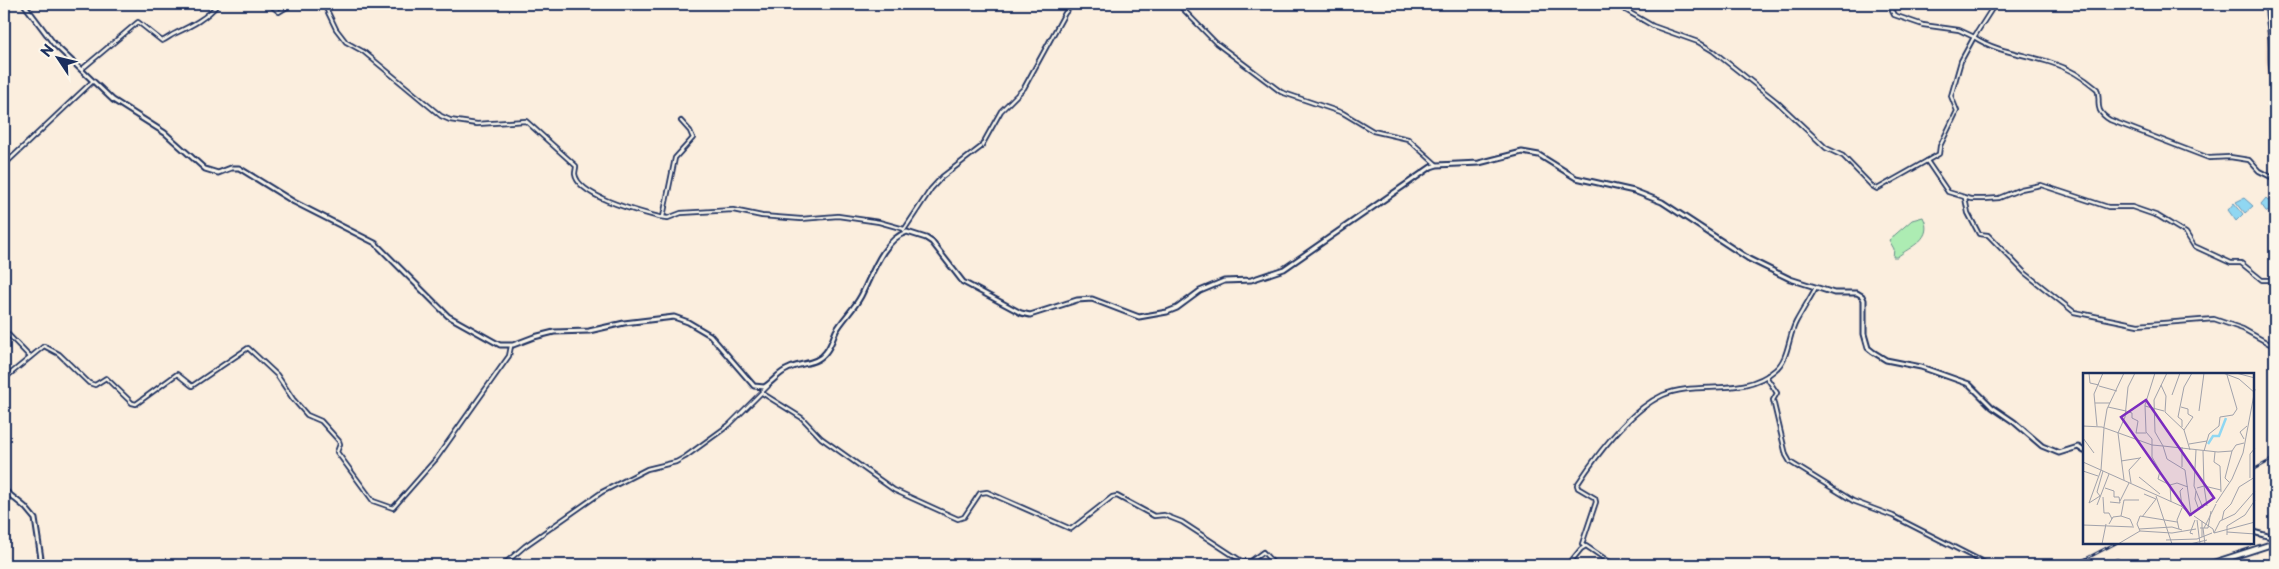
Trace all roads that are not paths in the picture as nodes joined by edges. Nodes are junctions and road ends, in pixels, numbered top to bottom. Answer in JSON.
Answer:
{"nodes":[{"id":1,"x":24,"y":4,"type":"edge"},
{"id":2,"x":218,"y":4,"type":"edge"},
{"id":3,"x":269,"y":4,"type":"edge"},
{"id":4,"x":292,"y":4,"type":"edge"},
{"id":5,"x":324,"y":4,"type":"edge"},
{"id":6,"x":1073,"y":4,"type":"edge"},
{"id":7,"x":1178,"y":4,"type":"edge"},
{"id":8,"x":1616,"y":4,"type":"edge"},
{"id":9,"x":1894,"y":4,"type":"edge"},
{"id":10,"x":1995,"y":4,"type":"edge"},
{"id":11,"x":2267,"y":4,"type":"edge"},
{"id":12,"x":2270,"y":33,"type":"junction"},
{"id":13,"x":2275,"y":33,"type":"edge"},
{"id":14,"x":1974,"y":37,"type":"junction"},
{"id":15,"x":82,"y":69,"type":"junction"},
{"id":16,"x":93,"y":81,"type":"junction"},
{"id":17,"x":2275,"y":82,"type":"edge"},
{"id":18,"x":681,"y":121,"type":"dead end"},
{"id":19,"x":1927,"y":161,"type":"junction"},
{"id":20,"x":4,"y":165,"type":"edge"},
{"id":21,"x":1437,"y":165,"type":"junction"},
{"id":22,"x":2275,"y":178,"type":"edge"},
{"id":23,"x":1965,"y":198,"type":"junction"},
{"id":24,"x":662,"y":217,"type":"junction"},
{"id":25,"x":904,"y":230,"type":"junction"},
{"id":26,"x":2275,"y":280,"type":"edge"},
{"id":27,"x":1815,"y":289,"type":"junction"},
{"id":28,"x":4,"y":330,"type":"edge"},
{"id":29,"x":511,"y":346,"type":"junction"},
{"id":30,"x":2275,"y":346,"type":"edge"},
{"id":31,"x":30,"y":358,"type":"junction"},
{"id":32,"x":1768,"y":375,"type":"junction"},
{"id":33,"x":4,"y":379,"type":"edge"},
{"id":34,"x":769,"y":385,"type":"junction"},
{"id":35,"x":762,"y":393,"type":"junction"},
{"id":36,"x":2083,"y":450,"type":"edge"},
{"id":37,"x":4,"y":490,"type":"edge"},
{"id":38,"x":2254,"y":532,"type":"edge"},
{"id":39,"x":2275,"y":538,"type":"edge"},
{"id":40,"x":2275,"y":543,"type":"edge"},
{"id":41,"x":1583,"y":547,"type":"junction"},
{"id":42,"x":42,"y":565,"type":"edge"},
{"id":43,"x":503,"y":565,"type":"edge"},
{"id":44,"x":1275,"y":565,"type":"edge"},
{"id":45,"x":1568,"y":565,"type":"edge"},
{"id":46,"x":1614,"y":565,"type":"edge"},
{"id":47,"x":1989,"y":565,"type":"edge"},
{"id":48,"x":2108,"y":565,"type":"edge"},
{"id":49,"x":2118,"y":565,"type":"edge"},
{"id":50,"x":2208,"y":565,"type":"edge"}],
"edges":[{"from":1,"to":15,"type":"street"},
{"from":2,"to":15,"type":"street"},
{"from":3,"to":4,"type":"street"},
{"from":5,"to":24,"type":"street"},
{"from":6,"to":25,"type":"street"},
{"from":7,"to":21,"type":"street"},
{"from":8,"to":19,"type":"street"},
{"from":9,"to":14,"type":"street"},
{"from":10,"to":14,"type":"street"},
{"from":11,"to":12,"type":"street"},
{"from":12,"to":13,"type":"street"},
{"from":12,"to":17,"type":"street"},
{"from":14,"to":19,"type":"street"},
{"from":14,"to":22,"type":"street"},
{"from":15,"to":16,"type":"street"},
{"from":16,"to":20,"type":"street"},
{"from":16,"to":29,"type":"street"},
{"from":18,"to":24,"type":"street"},
{"from":19,"to":23,"type":"street"},
{"from":21,"to":25,"type":"street"},
{"from":21,"to":27,"type":"street"},
{"from":23,"to":26,"type":"street"},
{"from":23,"to":30,"type":"street"},
{"from":24,"to":25,"type":"street"},
{"from":25,"to":34,"type":"street"},
{"from":27,"to":32,"type":"street"},
{"from":27,"to":36,"type":"street"},
{"from":28,"to":31,"type":"street"},
{"from":29,"to":31,"type":"street"},
{"from":29,"to":34,"type":"street"},
{"from":31,"to":33,"type":"street"},
{"from":32,"to":41,"type":"street"},
{"from":32,"to":47,"type":"street"},
{"from":34,"to":35,"type":"street"},
{"from":35,"to":43,"type":"street"},
{"from":35,"to":44,"type":"street"},
{"from":37,"to":42,"type":"street"},
{"from":38,"to":39,"type":"street"},
{"from":40,"to":50,"type":"main road"},
{"from":41,"to":45,"type":"street"},
{"from":41,"to":46,"type":"street"},
{"from":48,"to":49,"type":"street"}]}
